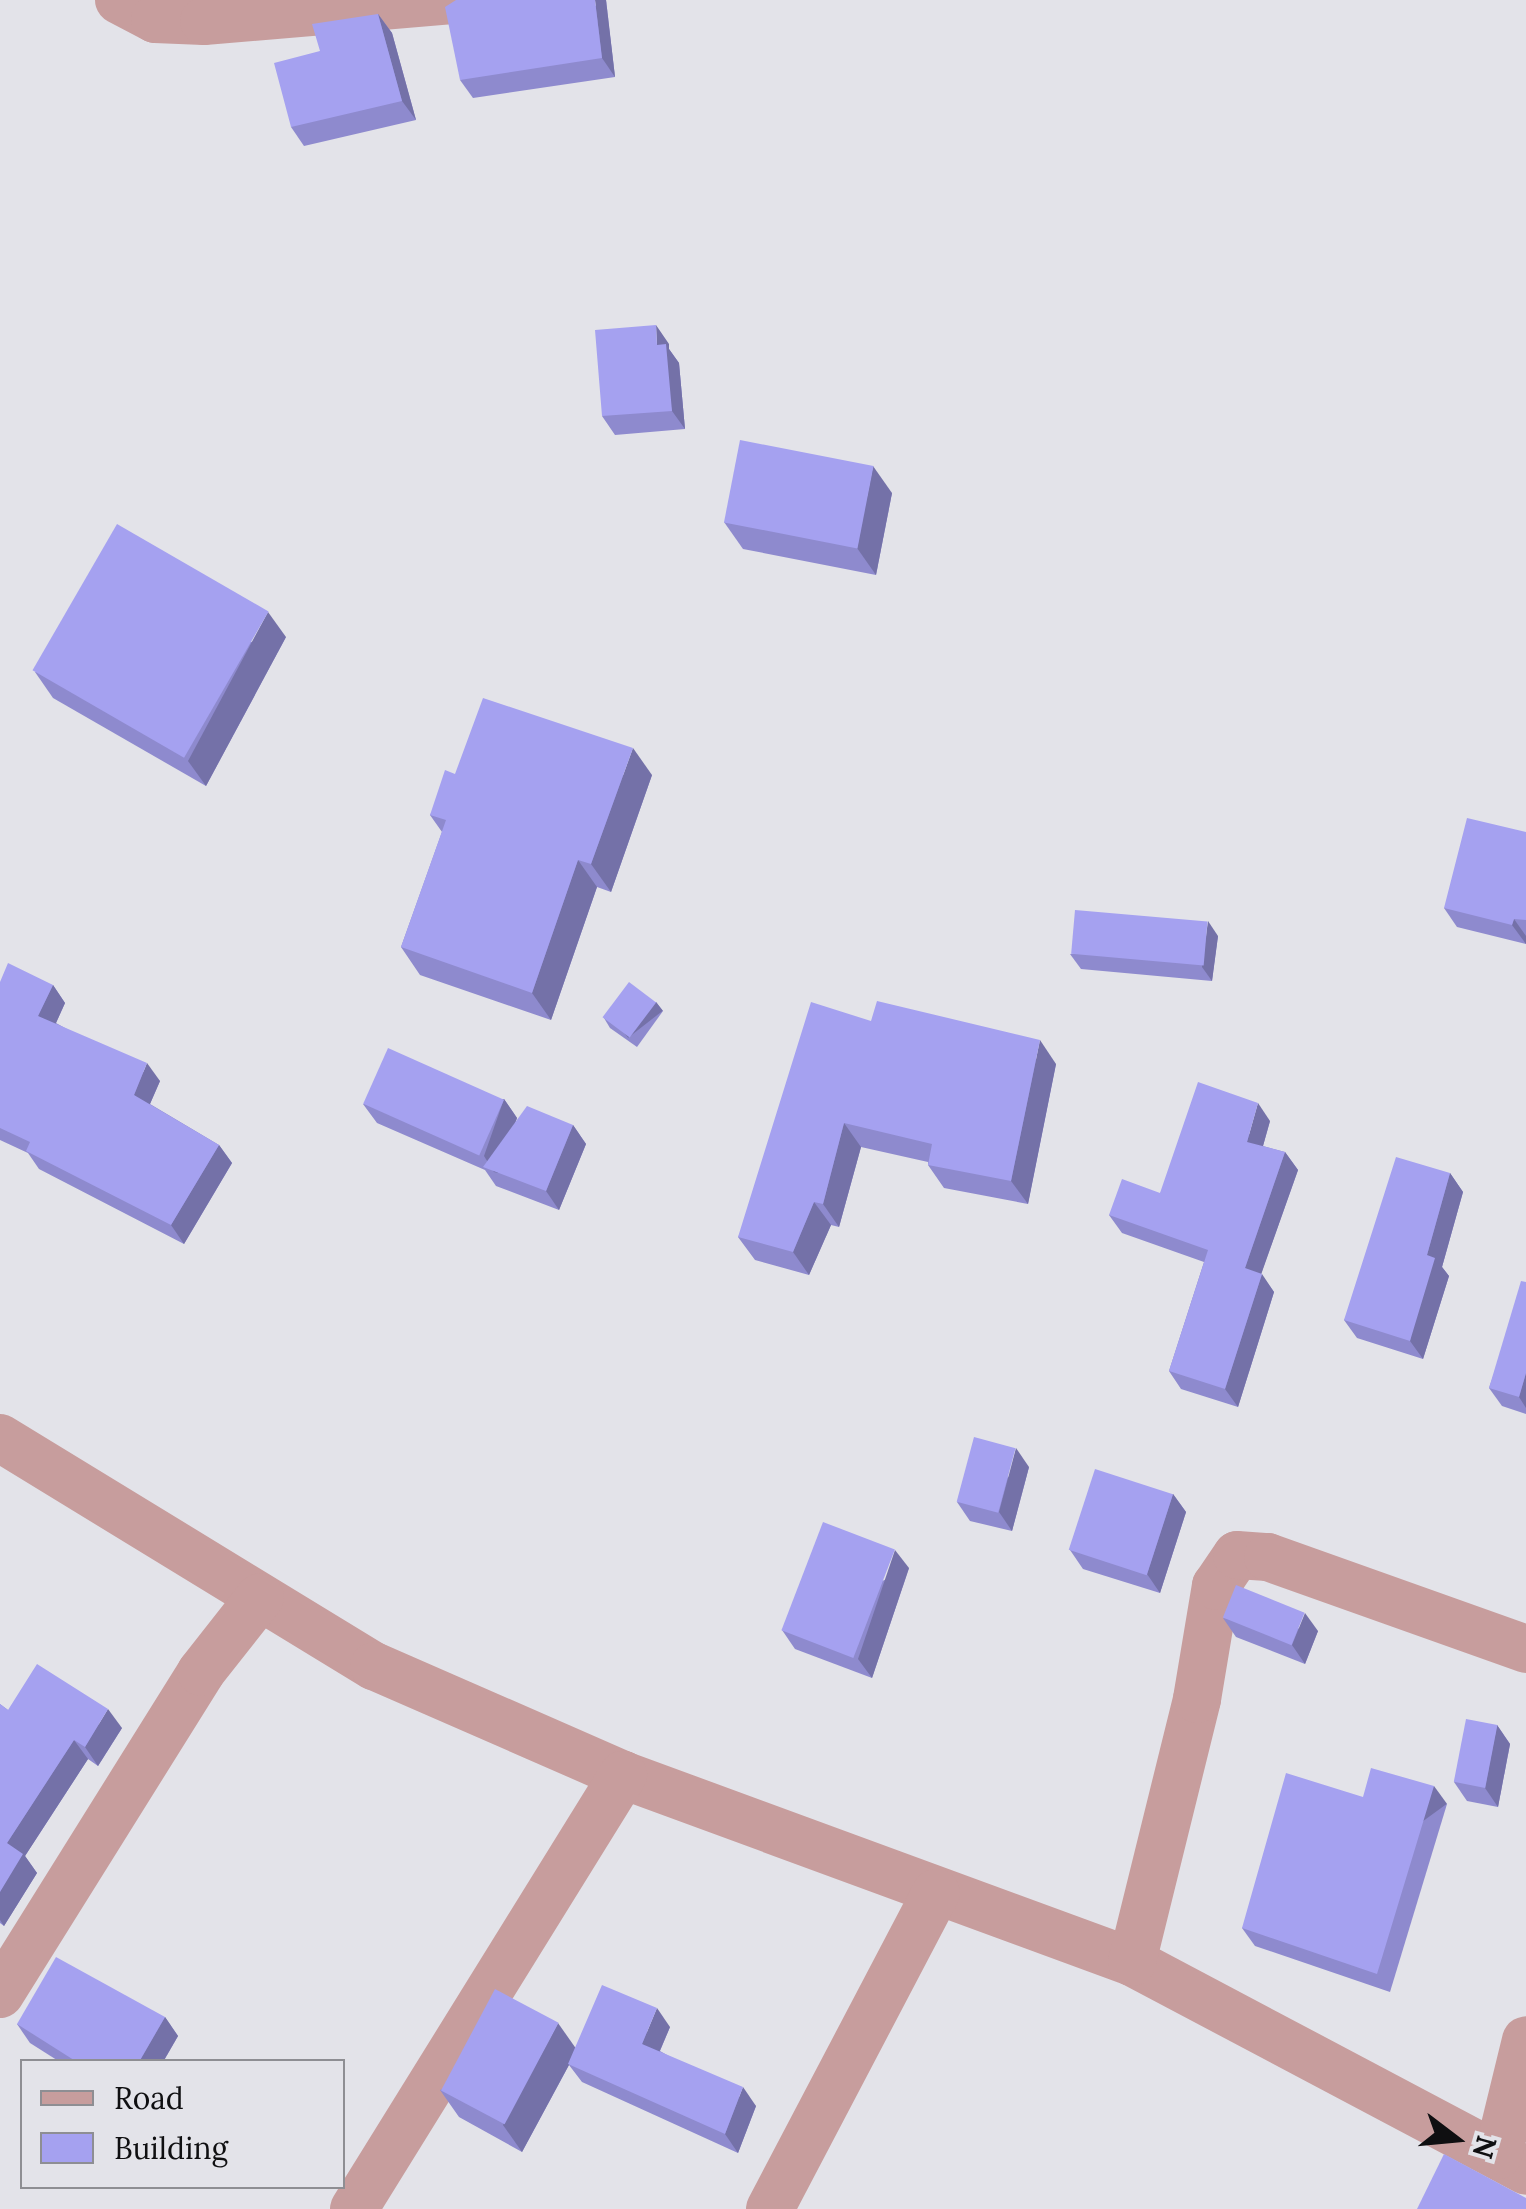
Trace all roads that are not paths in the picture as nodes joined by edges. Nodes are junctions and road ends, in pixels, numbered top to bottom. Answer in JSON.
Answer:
{"nodes":[{"id":1,"x":119,"y":0,"type":"edge"},
{"id":2,"x":452,"y":0,"type":"edge"},
{"id":3,"x":0,"y":1438,"type":"edge"},
{"id":4,"x":260,"y":1597,"type":"junction"},
{"id":5,"x":1526,"y":1650,"type":"edge"},
{"id":6,"x":623,"y":1775,"type":"junction"},
{"id":7,"x":936,"y":1893,"type":"junction"},
{"id":8,"x":1132,"y":1962,"type":"junction"},
{"id":9,"x":0,"y":1994,"type":"edge"},
{"id":10,"x":1526,"y":2040,"type":"edge"},
{"id":11,"x":1512,"y":2163,"type":"edge"},
{"id":12,"x":354,"y":2209,"type":"edge"},
{"id":13,"x":770,"y":2209,"type":"edge"}],
"edges":[{"from":1,"to":2,"type":"street"},
{"from":3,"to":4,"type":"street"},
{"from":4,"to":6,"type":"street"},
{"from":4,"to":9,"type":"street"},
{"from":5,"to":8,"type":"street"},
{"from":6,"to":7,"type":"street"},
{"from":6,"to":12,"type":"street"},
{"from":7,"to":8,"type":"street"},
{"from":7,"to":13,"type":"street"},
{"from":8,"to":11,"type":"street"},
{"from":10,"to":11,"type":"street"}]}
